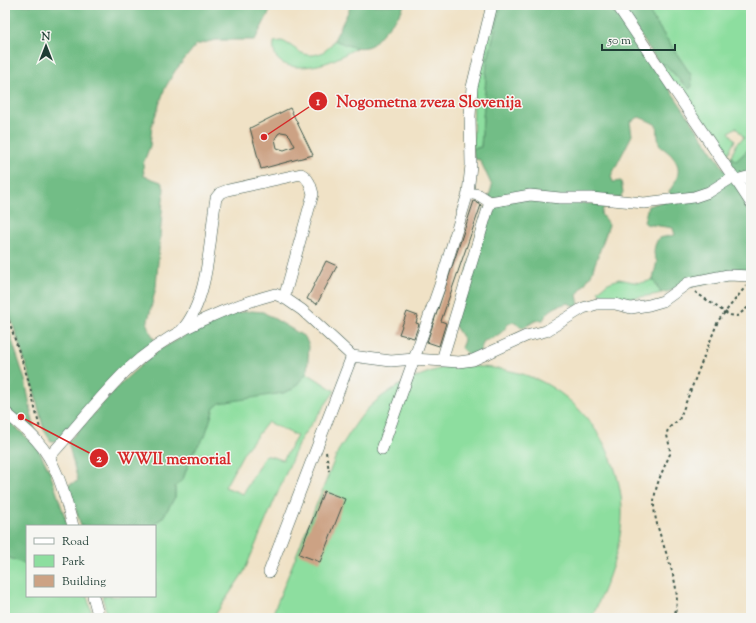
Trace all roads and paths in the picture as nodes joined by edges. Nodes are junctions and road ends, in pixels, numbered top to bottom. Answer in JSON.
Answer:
{"nodes":[{"id":1,"x":492,"y":5,"type":"edge"},
{"id":2,"x":617,"y":5,"type":"edge"},
{"id":3,"x":751,"y":176,"type":"edge"},
{"id":4,"x":735,"y":178,"type":"junction"},
{"id":5,"x":468,"y":193,"type":"junction"},
{"id":6,"x":490,"y":202,"type":"junction"},
{"id":7,"x":751,"y":204,"type":"edge"},
{"id":8,"x":751,"y":276,"type":"edge"},
{"id":9,"x":751,"y":280,"type":"edge"},
{"id":10,"x":691,"y":288,"type":"dead end"},
{"id":11,"x":284,"y":298,"type":"junction"},
{"id":12,"x":751,"y":304,"type":"edge"},
{"id":13,"x":5,"y":309,"type":"edge"},
{"id":14,"x":724,"y":311,"type":"junction"},
{"id":15,"x":179,"y":333,"type":"junction"},
{"id":16,"x":352,"y":356,"type":"junction"},
{"id":17,"x":414,"y":359,"type":"junction"},
{"id":18,"x":442,"y":360,"type":"junction"},
{"id":19,"x":5,"y":412,"type":"edge"},
{"id":20,"x":42,"y":436,"type":"dead end"},
{"id":21,"x":382,"y":449,"type":"dead end"},
{"id":22,"x":48,"y":457,"type":"junction"},
{"id":23,"x":73,"y":525,"type":"edge"},
{"id":24,"x":269,"y":572,"type":"dead end"},
{"id":25,"x":92,"y":597,"type":"edge"},
{"id":26,"x":99,"y":618,"type":"edge"},
{"id":27,"x":673,"y":618,"type":"edge"}],
"edges":[{"from":1,"to":5,"type":"street"},
{"from":2,"to":4,"type":"street"},
{"from":3,"to":4,"type":"street"},
{"from":4,"to":6,"type":"street"},
{"from":4,"to":7,"type":"street"},
{"from":5,"to":6,"type":"street"},
{"from":5,"to":17,"type":"street"},
{"from":6,"to":18,"type":"street"},
{"from":8,"to":18,"type":"street"},
{"from":9,"to":14,"type":"path"},
{"from":10,"to":14,"type":"path"},
{"from":11,"to":15,"type":"street"},
{"from":11,"to":15,"type":"street"},
{"from":11,"to":16,"type":"street"},
{"from":12,"to":14,"type":"path"},
{"from":13,"to":20,"type":"path"},
{"from":14,"to":27,"type":"path"},
{"from":15,"to":22,"type":"street"},
{"from":16,"to":17,"type":"street"},
{"from":16,"to":24,"type":"street"},
{"from":17,"to":18,"type":"street"},
{"from":17,"to":21,"type":"street"},
{"from":19,"to":22,"type":"street"},
{"from":22,"to":23,"type":"street"},
{"from":25,"to":26,"type":"street"}]}
